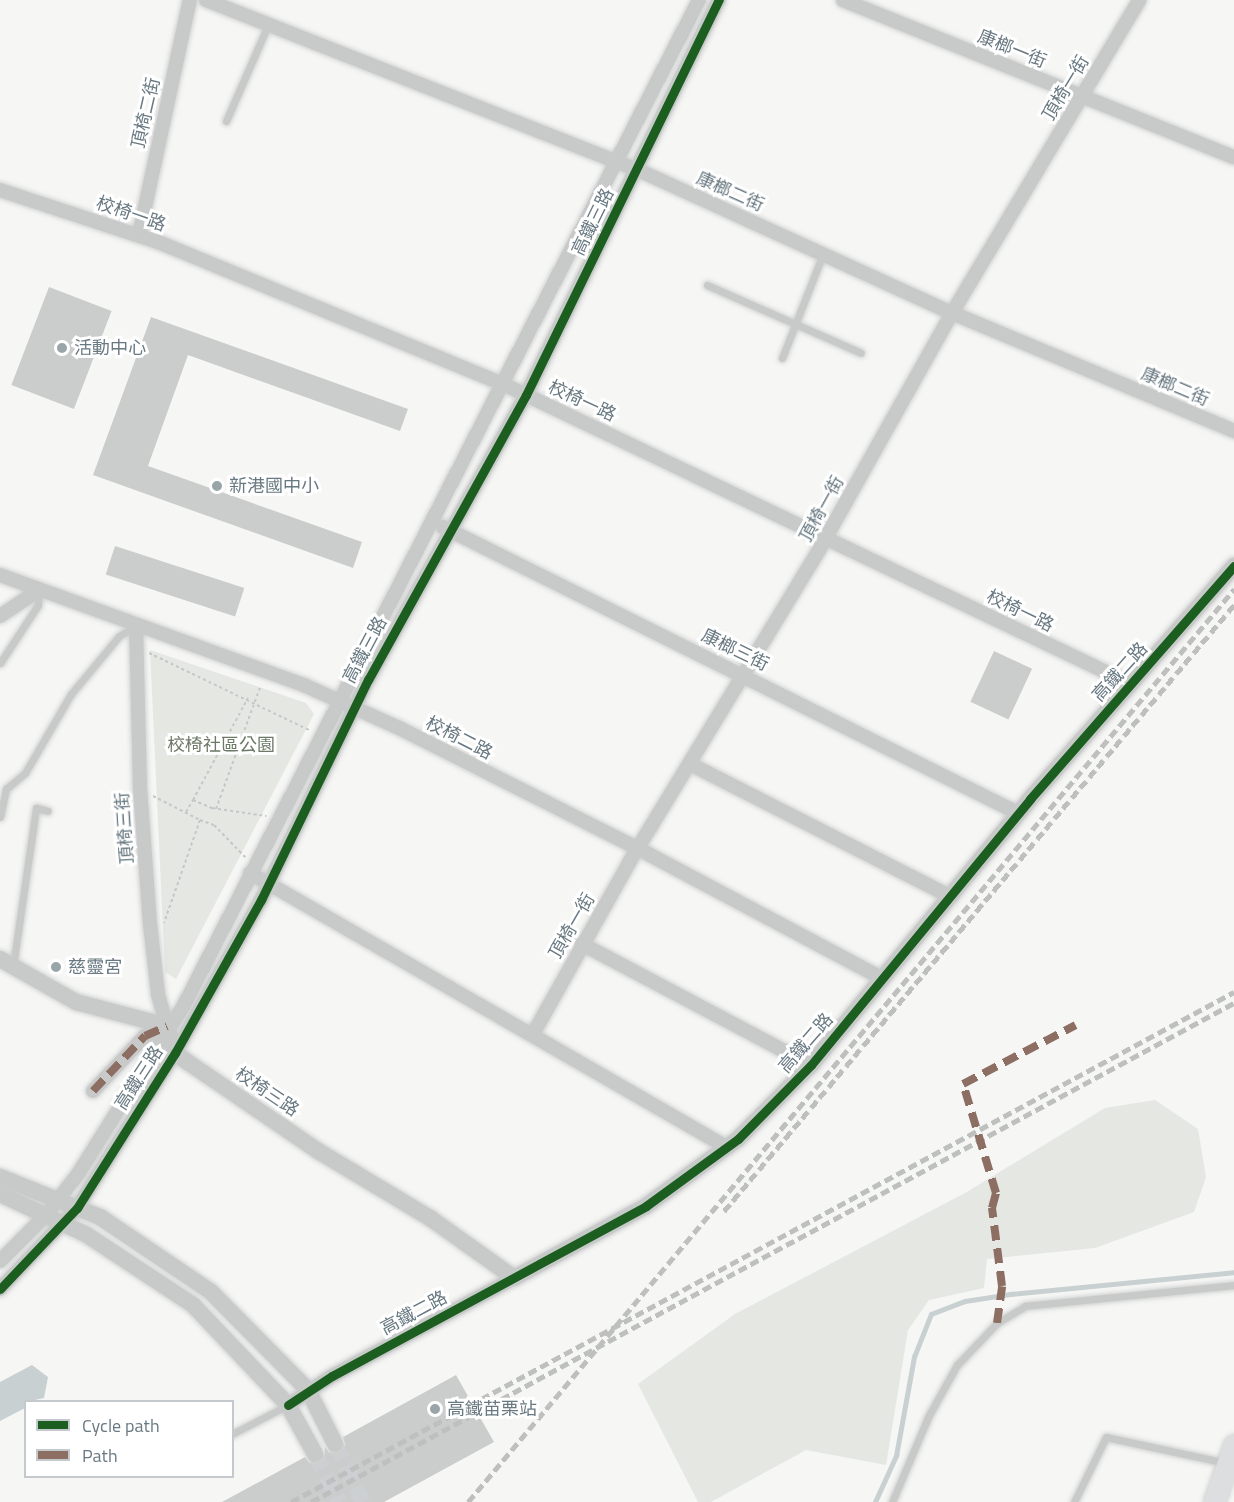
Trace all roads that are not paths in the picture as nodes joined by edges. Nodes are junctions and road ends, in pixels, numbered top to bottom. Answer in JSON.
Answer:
{"nodes":[{"id":1,"x":190,"y":0,"type":"edge"},
{"id":2,"x":206,"y":0,"type":"edge"},
{"id":3,"x":699,"y":0,"type":"edge"},
{"id":4,"x":719,"y":0,"type":"edge"},
{"id":5,"x":843,"y":0,"type":"edge"},
{"id":6,"x":1139,"y":0,"type":"edge"},
{"id":7,"x":268,"y":25,"type":"junction"},
{"id":8,"x":1081,"y":97,"type":"junction"},
{"id":9,"x":226,"y":121,"type":"dead end"},
{"id":10,"x":1234,"y":157,"type":"edge"},
{"id":11,"x":616,"y":162,"type":"junction"},
{"id":12,"x":638,"y":170,"type":"junction"},
{"id":13,"x":0,"y":190,"type":"edge"},
{"id":14,"x":139,"y":235,"type":"junction"},
{"id":15,"x":823,"y":254,"type":"junction"},
{"id":16,"x":707,"y":285,"type":"dead end"},
{"id":17,"x":952,"y":313,"type":"junction"},
{"id":18,"x":794,"y":324,"type":"junction"},
{"id":19,"x":861,"y":352,"type":"dead end"},
{"id":20,"x":782,"y":358,"type":"dead end"},
{"id":21,"x":503,"y":384,"type":"junction"},
{"id":22,"x":526,"y":395,"type":"junction"},
{"id":23,"x":1234,"y":431,"type":"edge"},
{"id":24,"x":433,"y":522,"type":"junction"},
{"id":25,"x":449,"y":530,"type":"junction"},
{"id":26,"x":828,"y":536,"type":"junction"},
{"id":27,"x":1234,"y":566,"type":"edge"},
{"id":28,"x":0,"y":575,"type":"edge"},
{"id":29,"x":39,"y":590,"type":"junction"},
{"id":30,"x":0,"y":616,"type":"edge"},
{"id":31,"x":135,"y":626,"type":"junction"},
{"id":32,"x":0,"y":663,"type":"edge"},
{"id":33,"x":744,"y":674,"type":"junction"},
{"id":34,"x":1131,"y":684,"type":"junction"},
{"id":35,"x":338,"y":704,"type":"junction"},
{"id":36,"x":353,"y":709,"type":"junction"},
{"id":37,"x":692,"y":765,"type":"junction"},
{"id":38,"x":48,"y":811,"type":"dead end"},
{"id":39,"x":1018,"y":813,"type":"junction"},
{"id":40,"x":0,"y":817,"type":"edge"},
{"id":41,"x":639,"y":849,"type":"junction"},
{"id":42,"x":250,"y":873,"type":"junction"},
{"id":43,"x":269,"y":885,"type":"junction"},
{"id":44,"x":951,"y":897,"type":"junction"},
{"id":45,"x":582,"y":944,"type":"junction"},
{"id":46,"x":6,"y":962,"type":"edge"},
{"id":47,"x":881,"y":978,"type":"junction"},
{"id":48,"x":167,"y":1026,"type":"junction"},
{"id":49,"x":533,"y":1034,"type":"junction"},
{"id":50,"x":175,"y":1053,"type":"junction"},
{"id":51,"x":811,"y":1065,"type":"junction"},
{"id":52,"x":93,"y":1090,"type":"dead end"},
{"id":53,"x":728,"y":1148,"type":"junction"},
{"id":54,"x":0,"y":1177,"type":"edge"},
{"id":55,"x":0,"y":1194,"type":"edge"},
{"id":56,"x":58,"y":1199,"type":"junction"},
{"id":57,"x":77,"y":1208,"type":"junction"},
{"id":58,"x":46,"y":1215,"type":"junction"},
{"id":59,"x":62,"y":1224,"type":"junction"},
{"id":60,"x":0,"y":1261,"type":"edge"},
{"id":61,"x":514,"y":1278,"type":"junction"},
{"id":62,"x":1234,"y":1285,"type":"edge"},
{"id":63,"x":0,"y":1289,"type":"edge"},
{"id":64,"x":308,"y":1390,"type":"junction"},
{"id":65,"x":288,"y":1405,"type":"junction"},
{"id":66,"x":234,"y":1433,"type":"edge"},
{"id":67,"x":335,"y":1444,"type":"tunnel mouth"},
{"id":68,"x":315,"y":1454,"type":"tunnel mouth"},
{"id":69,"x":1232,"y":1458,"type":"edge"},
{"id":70,"x":892,"y":1502,"type":"edge"},
{"id":71,"x":1074,"y":1502,"type":"edge"},
{"id":72,"x":1214,"y":1502,"type":"edge"}],
"edges":[{"from":1,"to":14,"type":"street","name":"頂椅二街"},
{"from":2,"to":7,"type":"street","name":"康榔二街"},
{"from":3,"to":11,"type":"street","name":"高鐵三路"},
{"from":4,"to":12,"type":"street","name":"高鐵三路"},
{"from":5,"to":8,"type":"street","name":"康榔一街"},
{"from":6,"to":8,"type":"street","name":"頂椅一街"},
{"from":7,"to":9,"type":"lane"},
{"from":7,"to":11,"type":"street","name":"康榔二街"},
{"from":8,"to":10,"type":"street","name":"康榔一街"},
{"from":8,"to":17,"type":"street","name":"頂椅一街"},
{"from":11,"to":12,"type":"street","name":"康榔二街"},
{"from":11,"to":21,"type":"street","name":"高鐵三路"},
{"from":12,"to":15,"type":"street","name":"康榔二街"},
{"from":12,"to":22,"type":"street","name":"高鐵三路"},
{"from":13,"to":14,"type":"street","name":"校椅一路"},
{"from":14,"to":21,"type":"street","name":"校椅一路"},
{"from":15,"to":17,"type":"street","name":"康榔二街"},
{"from":15,"to":18,"type":"lane"},
{"from":16,"to":18,"type":"lane"},
{"from":17,"to":23,"type":"street","name":"康榔二街"},
{"from":17,"to":26,"type":"street","name":"頂椅一街"},
{"from":18,"to":19,"type":"lane"},
{"from":18,"to":20,"type":"lane"},
{"from":21,"to":22,"type":"street","name":"校椅一路"},
{"from":21,"to":24,"type":"street","name":"高鐵三路"},
{"from":22,"to":25,"type":"street","name":"高鐵三路"},
{"from":22,"to":26,"type":"street","name":"校椅一路"},
{"from":24,"to":25,"type":"street","name":"康榔三街"},
{"from":24,"to":35,"type":"street","name":"高鐵三路"},
{"from":25,"to":33,"type":"street","name":"康榔三街"},
{"from":25,"to":36,"type":"street","name":"高鐵三路"},
{"from":26,"to":33,"type":"street","name":"頂椅一街"},
{"from":26,"to":34,"type":"street","name":"校椅一路"},
{"from":27,"to":34,"type":"street","name":"高鐵二路"},
{"from":28,"to":29,"type":"street","name":"校椅二路"},
{"from":29,"to":30,"type":"street"},
{"from":29,"to":31,"type":"street","name":"校椅二路"},
{"from":29,"to":32,"type":"lane"},
{"from":31,"to":35,"type":"street","name":"校椅二路"},
{"from":31,"to":40,"type":"lane"},
{"from":31,"to":48,"type":"street","name":"頂椅三街"},
{"from":33,"to":37,"type":"street","name":"頂椅一街"},
{"from":33,"to":39,"type":"street","name":"康榔三街"},
{"from":34,"to":39,"type":"street","name":"高鐵二路"},
{"from":35,"to":36,"type":"street","name":"校椅二路"},
{"from":35,"to":42,"type":"street","name":"高鐵三路"},
{"from":36,"to":41,"type":"street","name":"校椅二路"},
{"from":36,"to":43,"type":"street","name":"高鐵三路"},
{"from":37,"to":41,"type":"street","name":"頂椅一街"},
{"from":37,"to":44,"type":"street"},
{"from":38,"to":46,"type":"lane"},
{"from":39,"to":44,"type":"street","name":"高鐵二路"},
{"from":41,"to":45,"type":"street","name":"頂椅一街"},
{"from":41,"to":47,"type":"street","name":"校椅二路"},
{"from":42,"to":43,"type":"street"},
{"from":42,"to":48,"type":"street","name":"高鐵三路"},
{"from":43,"to":49,"type":"street"},
{"from":43,"to":50,"type":"street","name":"高鐵三路"},
{"from":44,"to":47,"type":"street","name":"高鐵二路"},
{"from":45,"to":49,"type":"street","name":"頂椅一街"},
{"from":45,"to":51,"type":"street"},
{"from":46,"to":48,"type":"street"},
{"from":47,"to":51,"type":"street","name":"高鐵二路"},
{"from":48,"to":50,"type":"street"},
{"from":48,"to":52,"type":"street"},
{"from":48,"to":56,"type":"street","name":"高鐵三路"},
{"from":49,"to":53,"type":"street"},
{"from":50,"to":57,"type":"street","name":"高鐵三路"},
{"from":50,"to":61,"type":"street","name":"校椅三路"},
{"from":51,"to":53,"type":"street","name":"高鐵二路"},
{"from":53,"to":61,"type":"street","name":"高鐵二路"},
{"from":54,"to":56,"type":"street"},
{"from":55,"to":58,"type":"street"},
{"from":56,"to":57,"type":"street"},
{"from":56,"to":58,"type":"street","name":"高鐵三路"},
{"from":57,"to":59,"type":"street","name":"高鐵三路"},
{"from":57,"to":64,"type":"street"},
{"from":58,"to":59,"type":"street"},
{"from":58,"to":60,"type":"street","name":"高鐵三路"},
{"from":59,"to":63,"type":"street","name":"高鐵三路"},
{"from":59,"to":65,"type":"street"},
{"from":61,"to":64,"type":"street","name":"高鐵二路"},
{"from":62,"to":70,"type":"lane"},
{"from":64,"to":65,"type":"street","name":"高鐵二路"},
{"from":64,"to":67,"type":"street"},
{"from":65,"to":66,"type":"lane"},
{"from":65,"to":68,"type":"street"},
{"from":69,"to":71,"type":"lane"},
{"from":69,"to":72,"type":"main road"}]}
